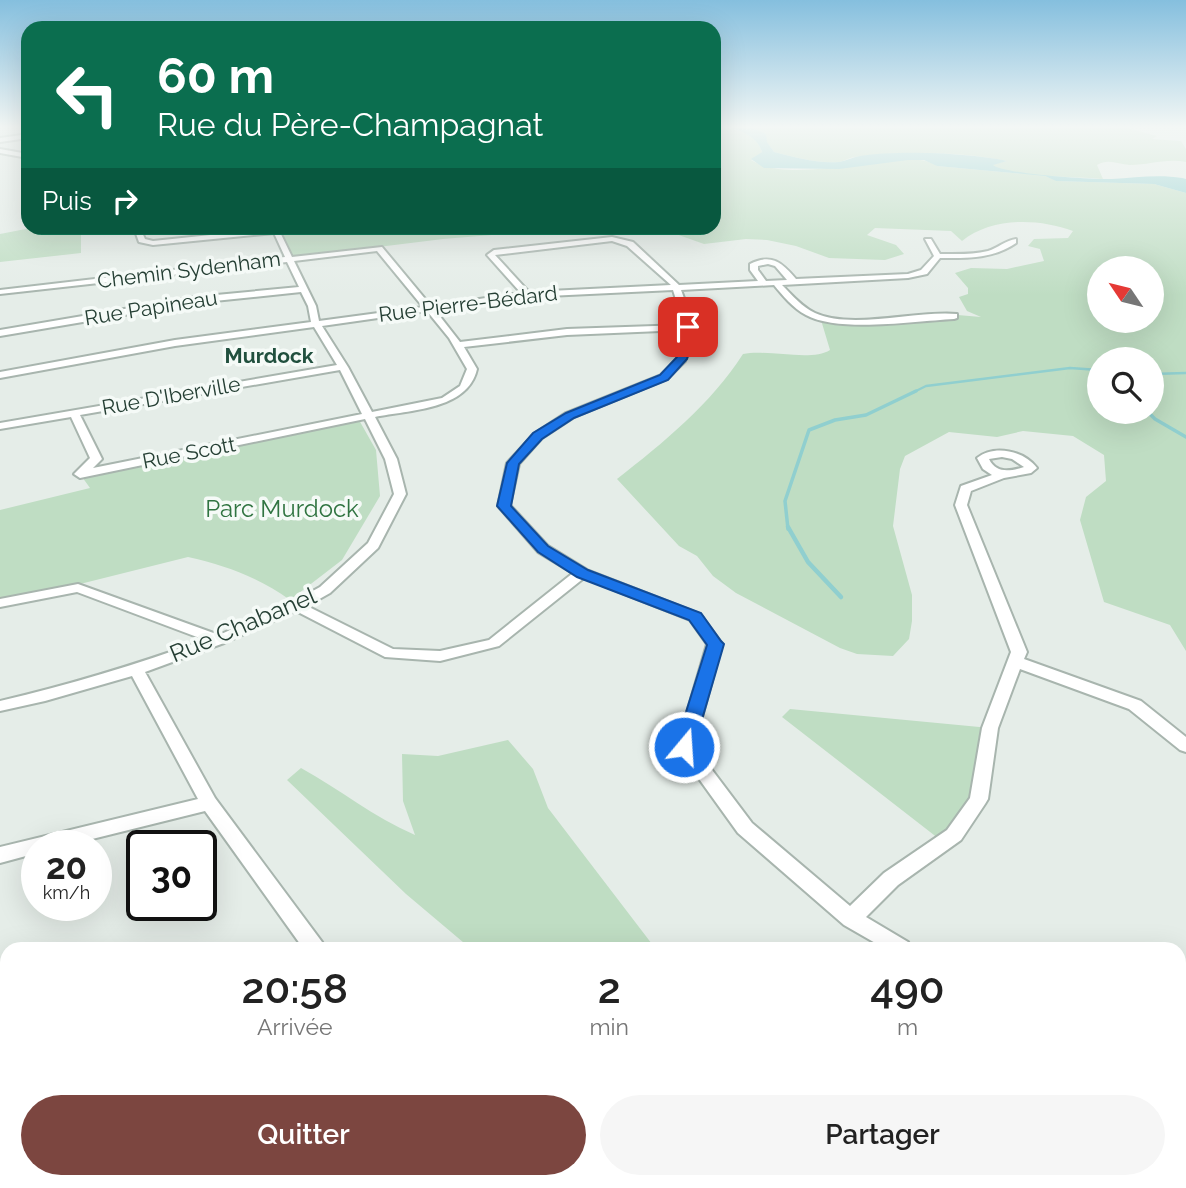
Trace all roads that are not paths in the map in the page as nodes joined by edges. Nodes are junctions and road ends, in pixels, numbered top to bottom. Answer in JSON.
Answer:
{"nodes":[{"id":1,"x":140,"y":235,"type":"edge"},
{"id":2,"x":227,"y":235,"type":"edge"},
{"id":3,"x":279,"y":235,"type":"edge"},
{"id":4,"x":928,"y":241,"type":"dead end"},
{"id":5,"x":1013,"y":241,"type":"dead end"},
{"id":6,"x":289,"y":258,"type":"junction"},
{"id":7,"x":936,"y":259,"type":"junction"},
{"id":8,"x":793,"y":281,"type":"junction"},
{"id":9,"x":775,"y":282,"type":"junction"},
{"id":10,"x":764,"y":284,"type":"junction"},
{"id":11,"x":676,"y":286,"type":"junction"},
{"id":12,"x":303,"y":289,"type":"junction"},
{"id":13,"x":0,"y":292,"type":"edge"},
{"id":14,"x":527,"y":295,"type":"junction"},
{"id":15,"x":429,"y":309,"type":"junction"},
{"id":16,"x":954,"y":316,"type":"dead end"},
{"id":17,"x":315,"y":322,"type":"junction"},
{"id":18,"x":688,"y":327,"type":"junction"},
{"id":19,"x":0,"y":333,"type":"edge"},
{"id":20,"x":457,"y":345,"type":"junction"},
{"id":21,"x":343,"y":367,"type":"junction"},
{"id":22,"x":0,"y":375,"type":"edge"},
{"id":23,"x":74,"y":413,"type":"junction"},
{"id":24,"x":369,"y":418,"type":"junction"},
{"id":25,"x":0,"y":426,"type":"edge"},
{"id":26,"x":1001,"y":475,"type":"dead end"},
{"id":27,"x":582,"y":573,"type":"junction"},
{"id":28,"x":0,"y":603,"type":"edge"},
{"id":29,"x":296,"y":606,"type":"junction"},
{"id":30,"x":219,"y":640,"type":"junction"},
{"id":31,"x":1016,"y":662,"type":"junction"},
{"id":32,"x":136,"y":670,"type":"junction"},
{"id":33,"x":0,"y":706,"type":"edge"},
{"id":34,"x":1186,"y":746,"type":"edge"},
{"id":35,"x":209,"y":803,"type":"junction"},
{"id":36,"x":102,"y":830,"type":"edge"},
{"id":37,"x":21,"y":850,"type":"edge"},
{"id":38,"x":0,"y":855,"type":"edge"},
{"id":39,"x":851,"y":919,"type":"junction"},
{"id":40,"x":311,"y":942,"type":"edge"},
{"id":41,"x":891,"y":942,"type":"edge"}],
"edges":[{"from":1,"to":2,"type":"street"},
{"from":3,"to":6,"type":"street","name":"Rue Chabanel"},
{"from":4,"to":7,"type":"street"},
{"from":5,"to":7,"type":"street"},
{"from":6,"to":12,"type":"street","name":"Rue Chabanel"},
{"from":6,"to":13,"type":"street","name":"Chemin Sydenham"},
{"from":6,"to":15,"type":"street","name":"Chemin Sydenham"},
{"from":7,"to":8,"type":"street","name":"Rue Pierre-Bédard"},
{"from":8,"to":9,"type":"street","name":"Rue Pierre-Bédard"},
{"from":8,"to":10,"type":"street"},
{"from":9,"to":10,"type":"street","name":"Rue Pierre-Bédard"},
{"from":9,"to":16,"type":"street"},
{"from":10,"to":11,"type":"street","name":"Rue Pierre-Bédard"},
{"from":11,"to":14,"type":"street","name":"Rue Pierre-Bédard"},
{"from":11,"to":14,"type":"street"},
{"from":11,"to":18,"type":"street"},
{"from":12,"to":17,"type":"street","name":"Rue Chabanel"},
{"from":12,"to":19,"type":"street","name":"Rue Papineau"},
{"from":14,"to":15,"type":"street","name":"Rue Pierre-Bédard"},
{"from":15,"to":17,"type":"street","name":"Rue Pierre-Bédard"},
{"from":15,"to":20,"type":"street"},
{"from":17,"to":21,"type":"street","name":"Rue Chabanel"},
{"from":17,"to":22,"type":"street","name":"Rue Pierre-Bédard"},
{"from":18,"to":20,"type":"street"},
{"from":18,"to":27,"type":"street"},
{"from":20,"to":24,"type":"street"},
{"from":21,"to":23,"type":"street","name":"Rue D'Iberville"},
{"from":21,"to":24,"type":"street","name":"Rue Chabanel"},
{"from":23,"to":24,"type":"street","name":"Rue Scott"},
{"from":23,"to":25,"type":"street","name":"Rue D'Iberville"},
{"from":24,"to":29,"type":"street","name":"Rue Chabanel"},
{"from":26,"to":31,"type":"street"},
{"from":27,"to":29,"type":"street"},
{"from":27,"to":39,"type":"street"},
{"from":28,"to":30,"type":"street"},
{"from":29,"to":30,"type":"street","name":"Rue Chabanel"},
{"from":30,"to":32,"type":"street","name":"Rue Chabanel"},
{"from":31,"to":34,"type":"street"},
{"from":31,"to":39,"type":"street"},
{"from":32,"to":33,"type":"street","name":"Rue Chabanel"},
{"from":32,"to":35,"type":"street"},
{"from":35,"to":36,"type":"street"},
{"from":35,"to":40,"type":"street"},
{"from":37,"to":38,"type":"street"},
{"from":39,"to":41,"type":"street"}]}
